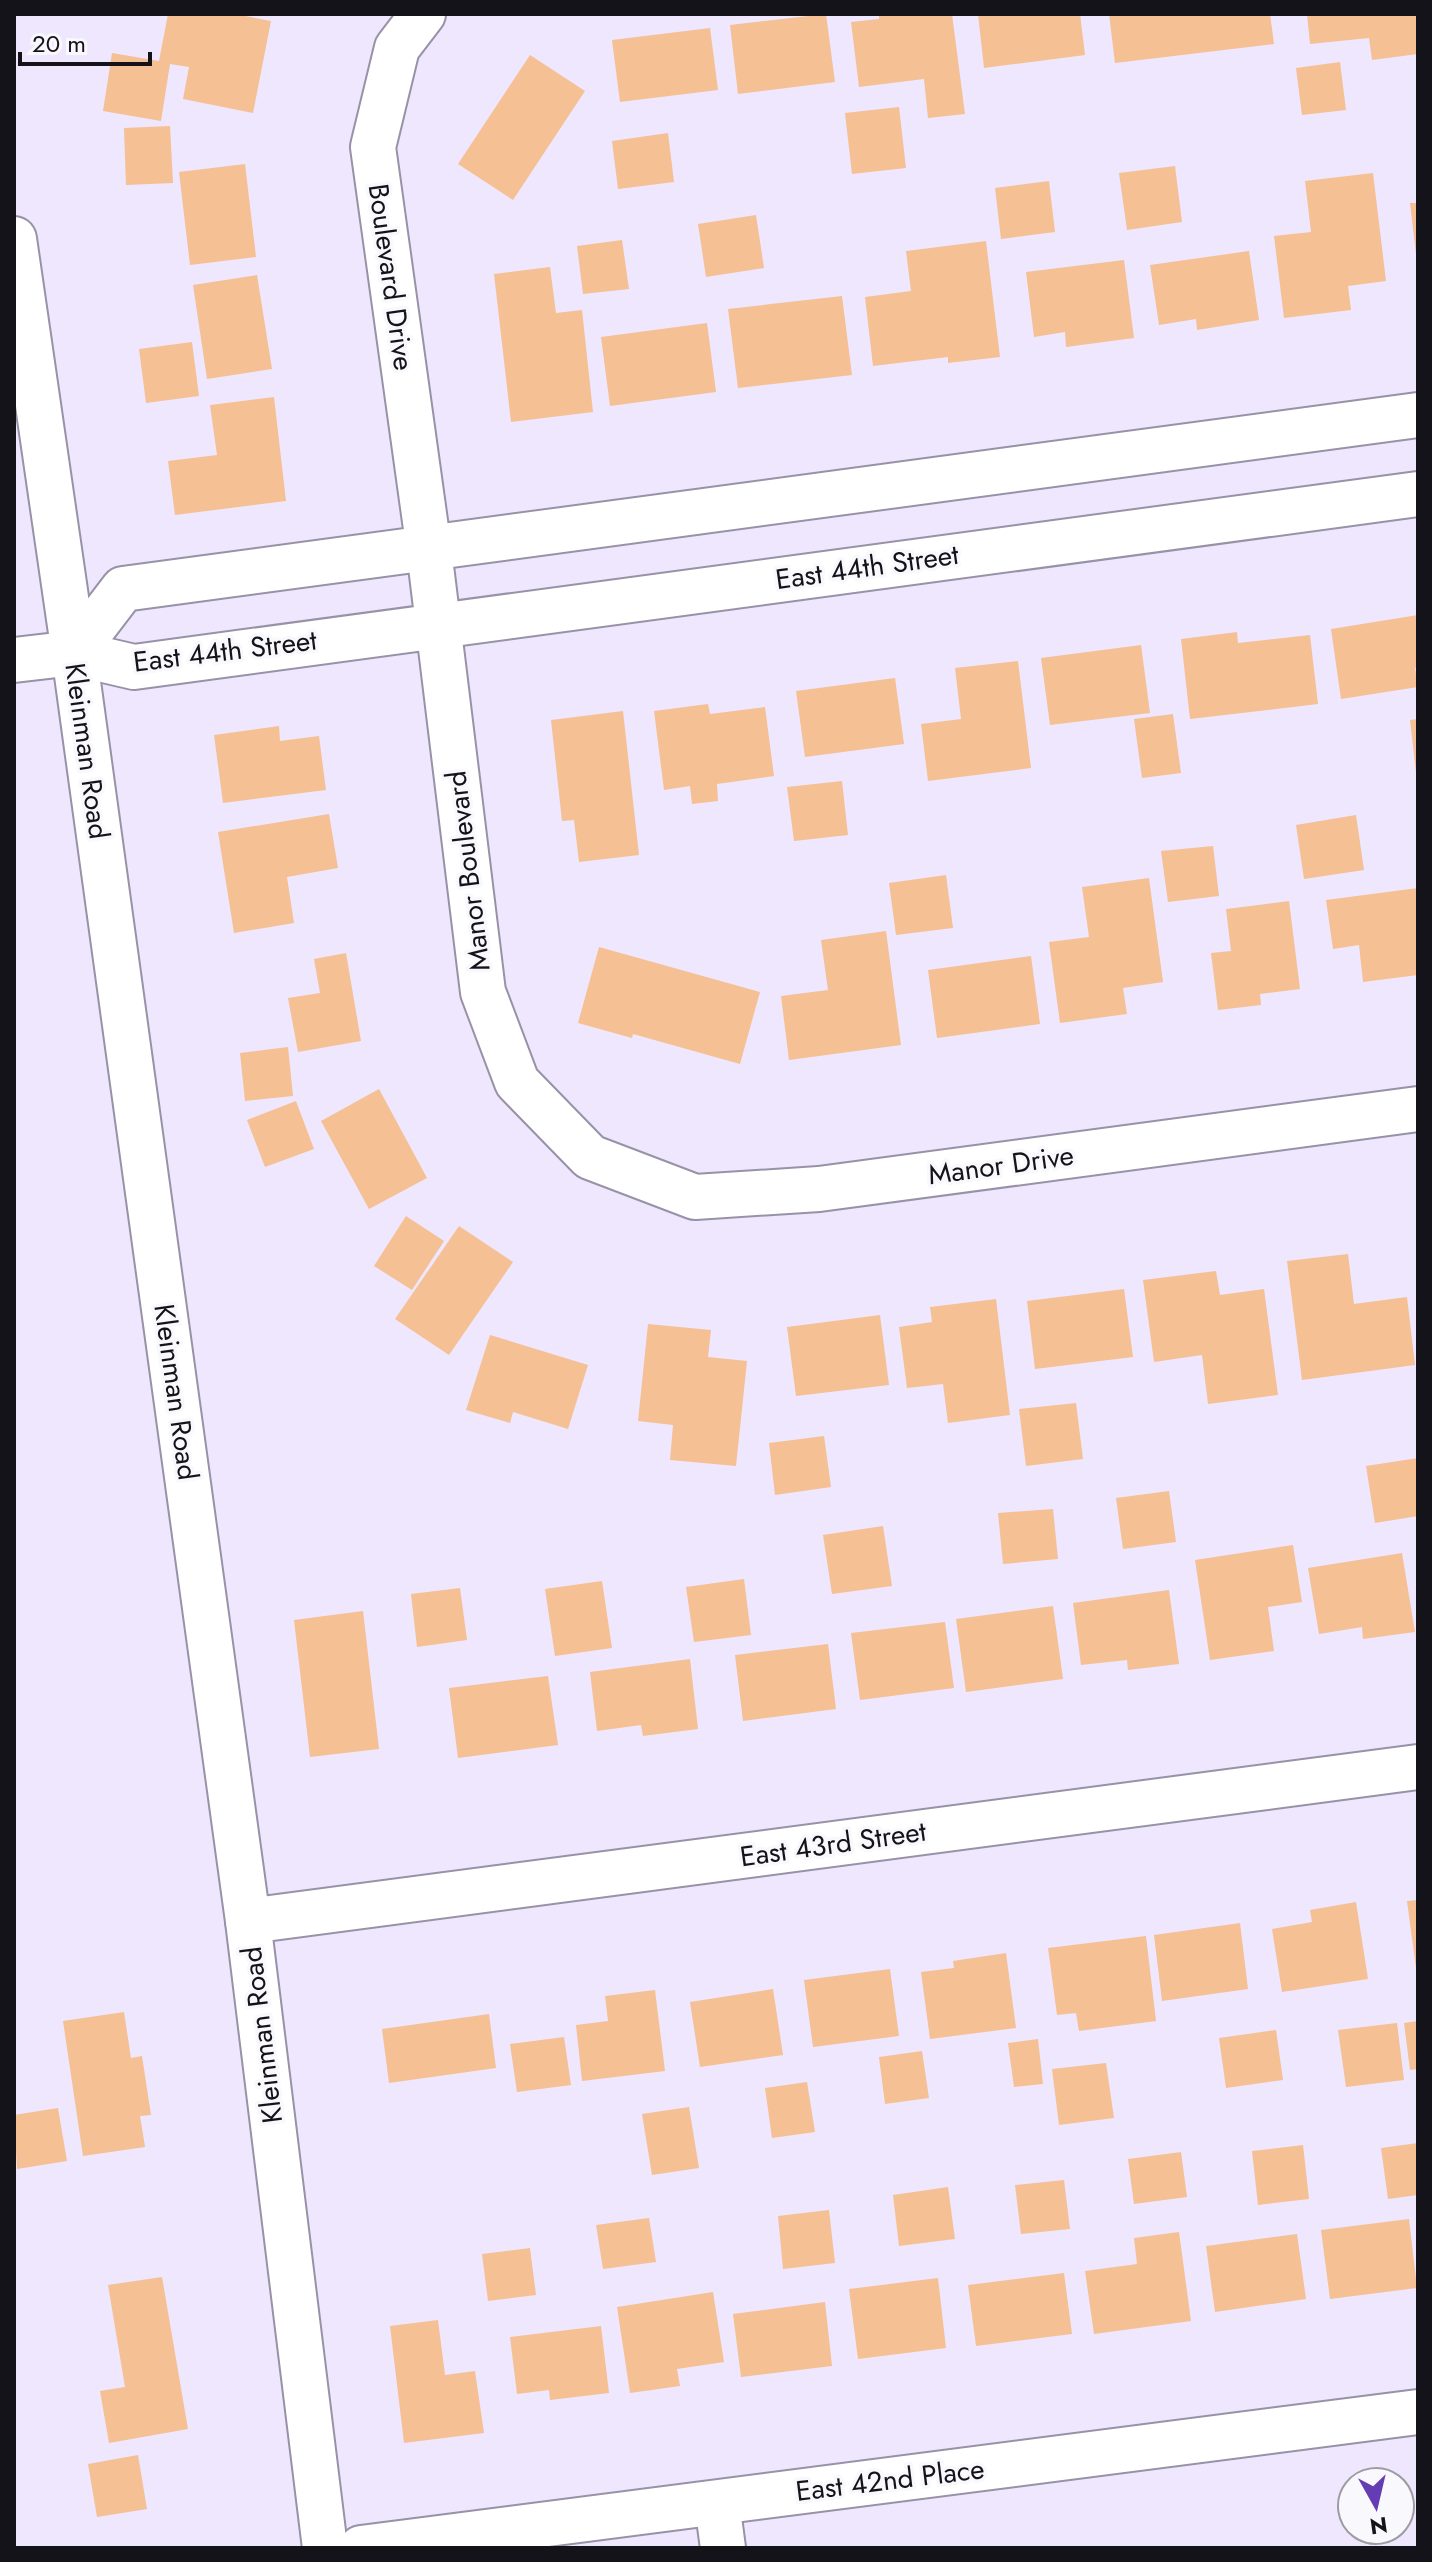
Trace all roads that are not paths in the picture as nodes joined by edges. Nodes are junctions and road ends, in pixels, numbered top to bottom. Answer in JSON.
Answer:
{"nodes":[{"id":1,"x":423,"y":14,"type":"edge"},
{"id":2,"x":14,"y":239,"type":"edge"},
{"id":3,"x":1418,"y":415,"type":"edge"},
{"id":4,"x":1418,"y":494,"type":"edge"},
{"id":5,"x":429,"y":550,"type":"junction"},
{"id":6,"x":438,"y":624,"type":"junction"},
{"id":7,"x":74,"y":653,"type":"junction"},
{"id":8,"x":14,"y":660,"type":"edge"},
{"id":9,"x":1418,"y":1109,"type":"edge"},
{"id":10,"x":590,"y":1157,"type":"joint"},
{"id":11,"x":1418,"y":1767,"type":"edge"},
{"id":12,"x":248,"y":1921,"type":"junction"},
{"id":13,"x":1418,"y":2412,"type":"edge"},
{"id":14,"x":717,"y":2503,"type":"junction"},
{"id":15,"x":325,"y":2548,"type":"edge"},
{"id":16,"x":361,"y":2548,"type":"edge"},
{"id":17,"x":723,"y":2548,"type":"edge"}],
"edges":[{"from":1,"to":5,"type":"street","name":"Boulevard Drive"},
{"from":2,"to":7,"type":"street","name":"Kleinman Road"},
{"from":3,"to":5,"type":"street","name":"East 44th Street"},
{"from":4,"to":6,"type":"street","name":"East 44th Street"},
{"from":5,"to":6,"type":"street","name":"Manor Boulevard"},
{"from":5,"to":7,"type":"street","name":"East 44th Street"},
{"from":6,"to":7,"type":"street","name":"East 44th Street"},
{"from":6,"to":10,"type":"street","name":"Manor Boulevard"},
{"from":7,"to":8,"type":"street"},
{"from":7,"to":12,"type":"street","name":"Kleinman Road"},
{"from":9,"to":10,"type":"street","name":"Manor Drive"},
{"from":11,"to":12,"type":"street","name":"East 43rd Street"},
{"from":12,"to":15,"type":"street","name":"Kleinman Road"},
{"from":13,"to":14,"type":"street","name":"East 42nd Place"},
{"from":14,"to":16,"type":"street","name":"East 42nd Place"},
{"from":14,"to":17,"type":"street"}]}
